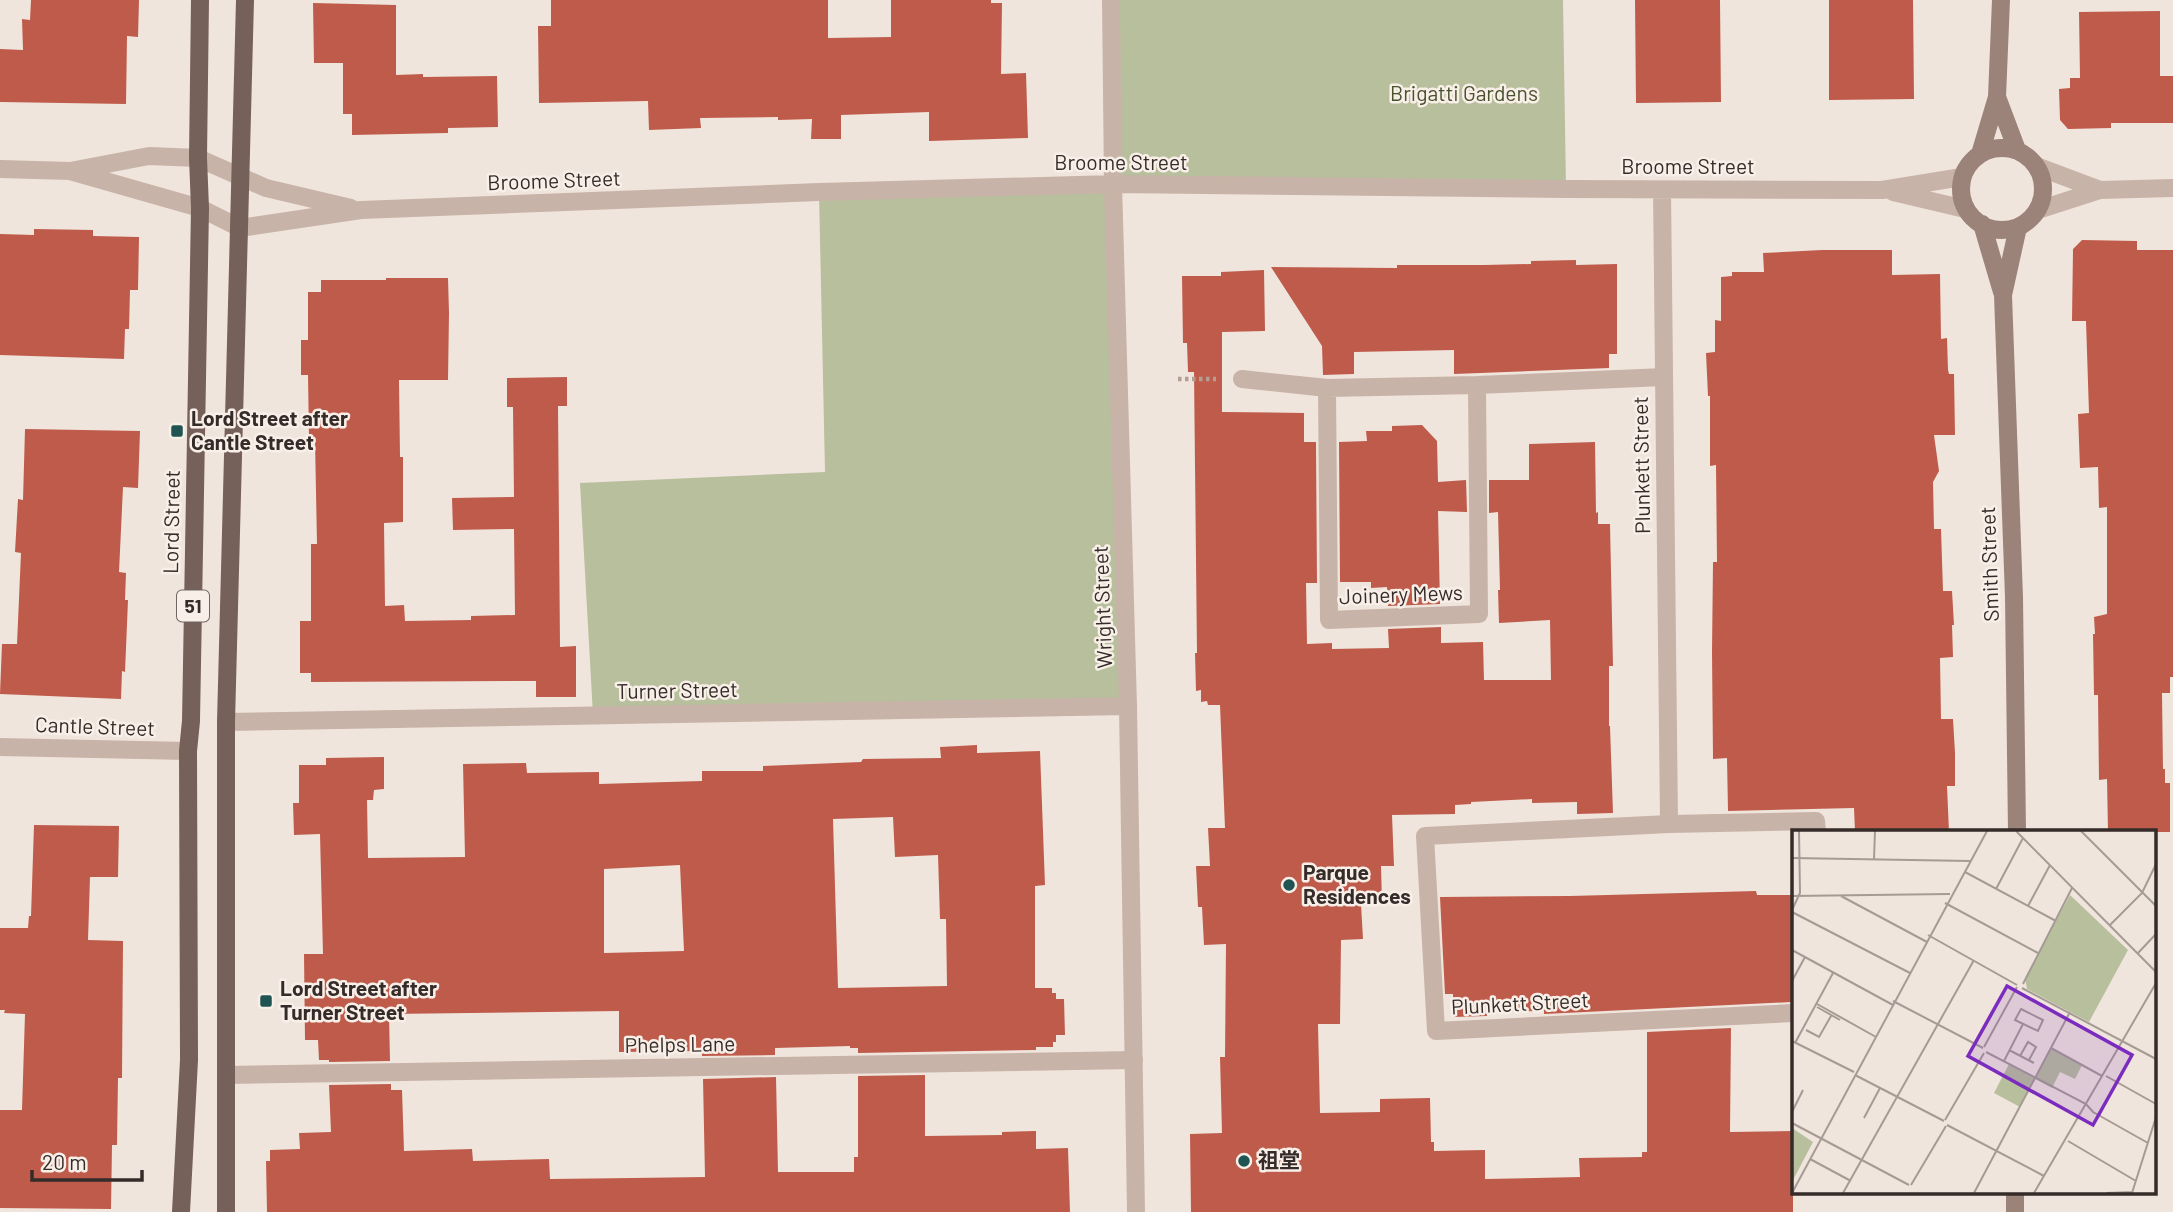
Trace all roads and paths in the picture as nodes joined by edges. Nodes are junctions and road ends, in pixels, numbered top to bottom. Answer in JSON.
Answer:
{"nodes":[{"id":1,"x":200,"y":0,"type":"edge"},
{"id":2,"x":246,"y":0,"type":"edge"},
{"id":3,"x":1111,"y":0,"type":"edge"},
{"id":4,"x":2001,"y":0,"type":"edge"},
{"id":5,"x":1997,"y":97,"type":"junction"},
{"id":6,"x":2017,"y":150,"type":"junction"},
{"id":7,"x":1980,"y":154,"type":"junction"},
{"id":8,"x":198,"y":158,"type":"junction"},
{"id":9,"x":2036,"y":166,"type":"junction"},
{"id":10,"x":0,"y":169,"type":"edge"},
{"id":11,"x":70,"y":171,"type":"junction"},
{"id":12,"x":240,"y":177,"type":"junction"},
{"id":13,"x":1962,"y":177,"type":"junction"},
{"id":14,"x":1113,"y":184,"type":"junction"},
{"id":15,"x":2173,"y":188,"type":"edge"},
{"id":16,"x":1662,"y":190,"type":"junction"},
{"id":17,"x":1882,"y":190,"type":"junction"},
{"id":18,"x":2101,"y":190,"type":"junction"},
{"id":19,"x":200,"y":208,"type":"junction"},
{"id":20,"x":1965,"y":209,"type":"junction"},
{"id":21,"x":361,"y":210,"type":"junction"},
{"id":22,"x":2038,"y":210,"type":"junction"},
{"id":23,"x":1982,"y":224,"type":"junction"},
{"id":24,"x":2018,"y":227,"type":"junction"},
{"id":25,"x":240,"y":228,"type":"junction"},
{"id":26,"x":2003,"y":295,"type":"junction"},
{"id":27,"x":1664,"y":377,"type":"junction"},
{"id":28,"x":1178,"y":379,"type":"dead end"},
{"id":29,"x":1242,"y":379,"type":"joint"},
{"id":30,"x":1477,"y":385,"type":"junction"},
{"id":31,"x":1327,"y":388,"type":"junction"},
{"id":32,"x":1129,"y":706,"type":"junction"},
{"id":33,"x":226,"y":722,"type":"junction"},
{"id":34,"x":0,"y":747,"type":"edge"},
{"id":35,"x":188,"y":751,"type":"junction"},
{"id":36,"x":1669,"y":824,"type":"junction"},
{"id":37,"x":1817,"y":830,"type":"edge"},
{"id":38,"x":2017,"y":830,"type":"edge"},
{"id":39,"x":1792,"y":1013,"type":"edge"},
{"id":40,"x":1134,"y":1060,"type":"junction"},
{"id":41,"x":226,"y":1075,"type":"junction"},
{"id":42,"x":2015,"y":1194,"type":"edge"},
{"id":43,"x":181,"y":1212,"type":"edge"},
{"id":44,"x":226,"y":1212,"type":"edge"},
{"id":45,"x":1136,"y":1212,"type":"edge"},
{"id":46,"x":2015,"y":1212,"type":"edge"}],
"edges":[{"from":1,"to":8,"type":"main road","name":"Lord Street","number":"51"},
{"from":2,"to":12,"type":"main road","number":"51"},
{"from":3,"to":14,"type":"street","name":"Wright Street"},
{"from":4,"to":5,"type":"street"},
{"from":5,"to":6,"type":"street"},
{"from":5,"to":7,"type":"street"},
{"from":6,"to":7,"type":"street"},
{"from":6,"to":9,"type":"street"},
{"from":7,"to":13,"type":"street"},
{"from":8,"to":11,"type":"street"},
{"from":8,"to":12,"type":"street","name":"Broome Street"},
{"from":8,"to":19,"type":"main road","name":"Lord Street","number":"51"},
{"from":9,"to":18,"type":"street"},
{"from":9,"to":22,"type":"street"},
{"from":10,"to":11,"type":"street"},
{"from":11,"to":19,"type":"street"},
{"from":12,"to":21,"type":"street","name":"Broome Street"},
{"from":12,"to":25,"type":"main road","number":"51"},
{"from":13,"to":17,"type":"street","name":"Broome Street"},
{"from":13,"to":20,"type":"street"},
{"from":14,"to":16,"type":"street","name":"Broome Street"},
{"from":14,"to":21,"type":"street","name":"Broome Street"},
{"from":14,"to":32,"type":"street","name":"Wright Street"},
{"from":15,"to":18,"type":"street"},
{"from":16,"to":17,"type":"street","name":"Broome Street"},
{"from":16,"to":27,"type":"street","name":"Plunkett Street"},
{"from":17,"to":20,"type":"street","name":"Broome Street"},
{"from":18,"to":22,"type":"street"},
{"from":19,"to":25,"type":"street"},
{"from":19,"to":35,"type":"main road","name":"Lord Street","number":"51"},
{"from":20,"to":23,"type":"street"},
{"from":21,"to":25,"type":"street","name":"Broome Street"},
{"from":22,"to":24,"type":"street"},
{"from":23,"to":24,"type":"street"},
{"from":23,"to":26,"type":"street","name":"Smith Street"},
{"from":24,"to":26,"type":"street","name":"Smith Street"},
{"from":25,"to":33,"type":"main road","number":"51"},
{"from":26,"to":38,"type":"street","name":"Smith Street"},
{"from":27,"to":30,"type":"street"},
{"from":27,"to":36,"type":"street","name":"Plunkett Street"},
{"from":28,"to":29,"type":"path"},
{"from":29,"to":31,"type":"street"},
{"from":30,"to":31,"type":"street"},
{"from":30,"to":31,"type":"street","name":"Joinery Mews"},
{"from":32,"to":33,"type":"street","name":"Turner Street"},
{"from":32,"to":40,"type":"street","name":"Wright Street"},
{"from":33,"to":41,"type":"main road","number":"51"},
{"from":34,"to":35,"type":"street","name":"Cantle Street"},
{"from":35,"to":43,"type":"main road","name":"Lord Street","number":"51"},
{"from":36,"to":37,"type":"street","name":"Plunkett Street"},
{"from":36,"to":39,"type":"street","name":"Plunkett Street"},
{"from":40,"to":41,"type":"street","name":"Phelps Lane"},
{"from":40,"to":45,"type":"street","name":"Wright Street"},
{"from":41,"to":44,"type":"main road","number":"51"},
{"from":42,"to":46,"type":"street"}]}
